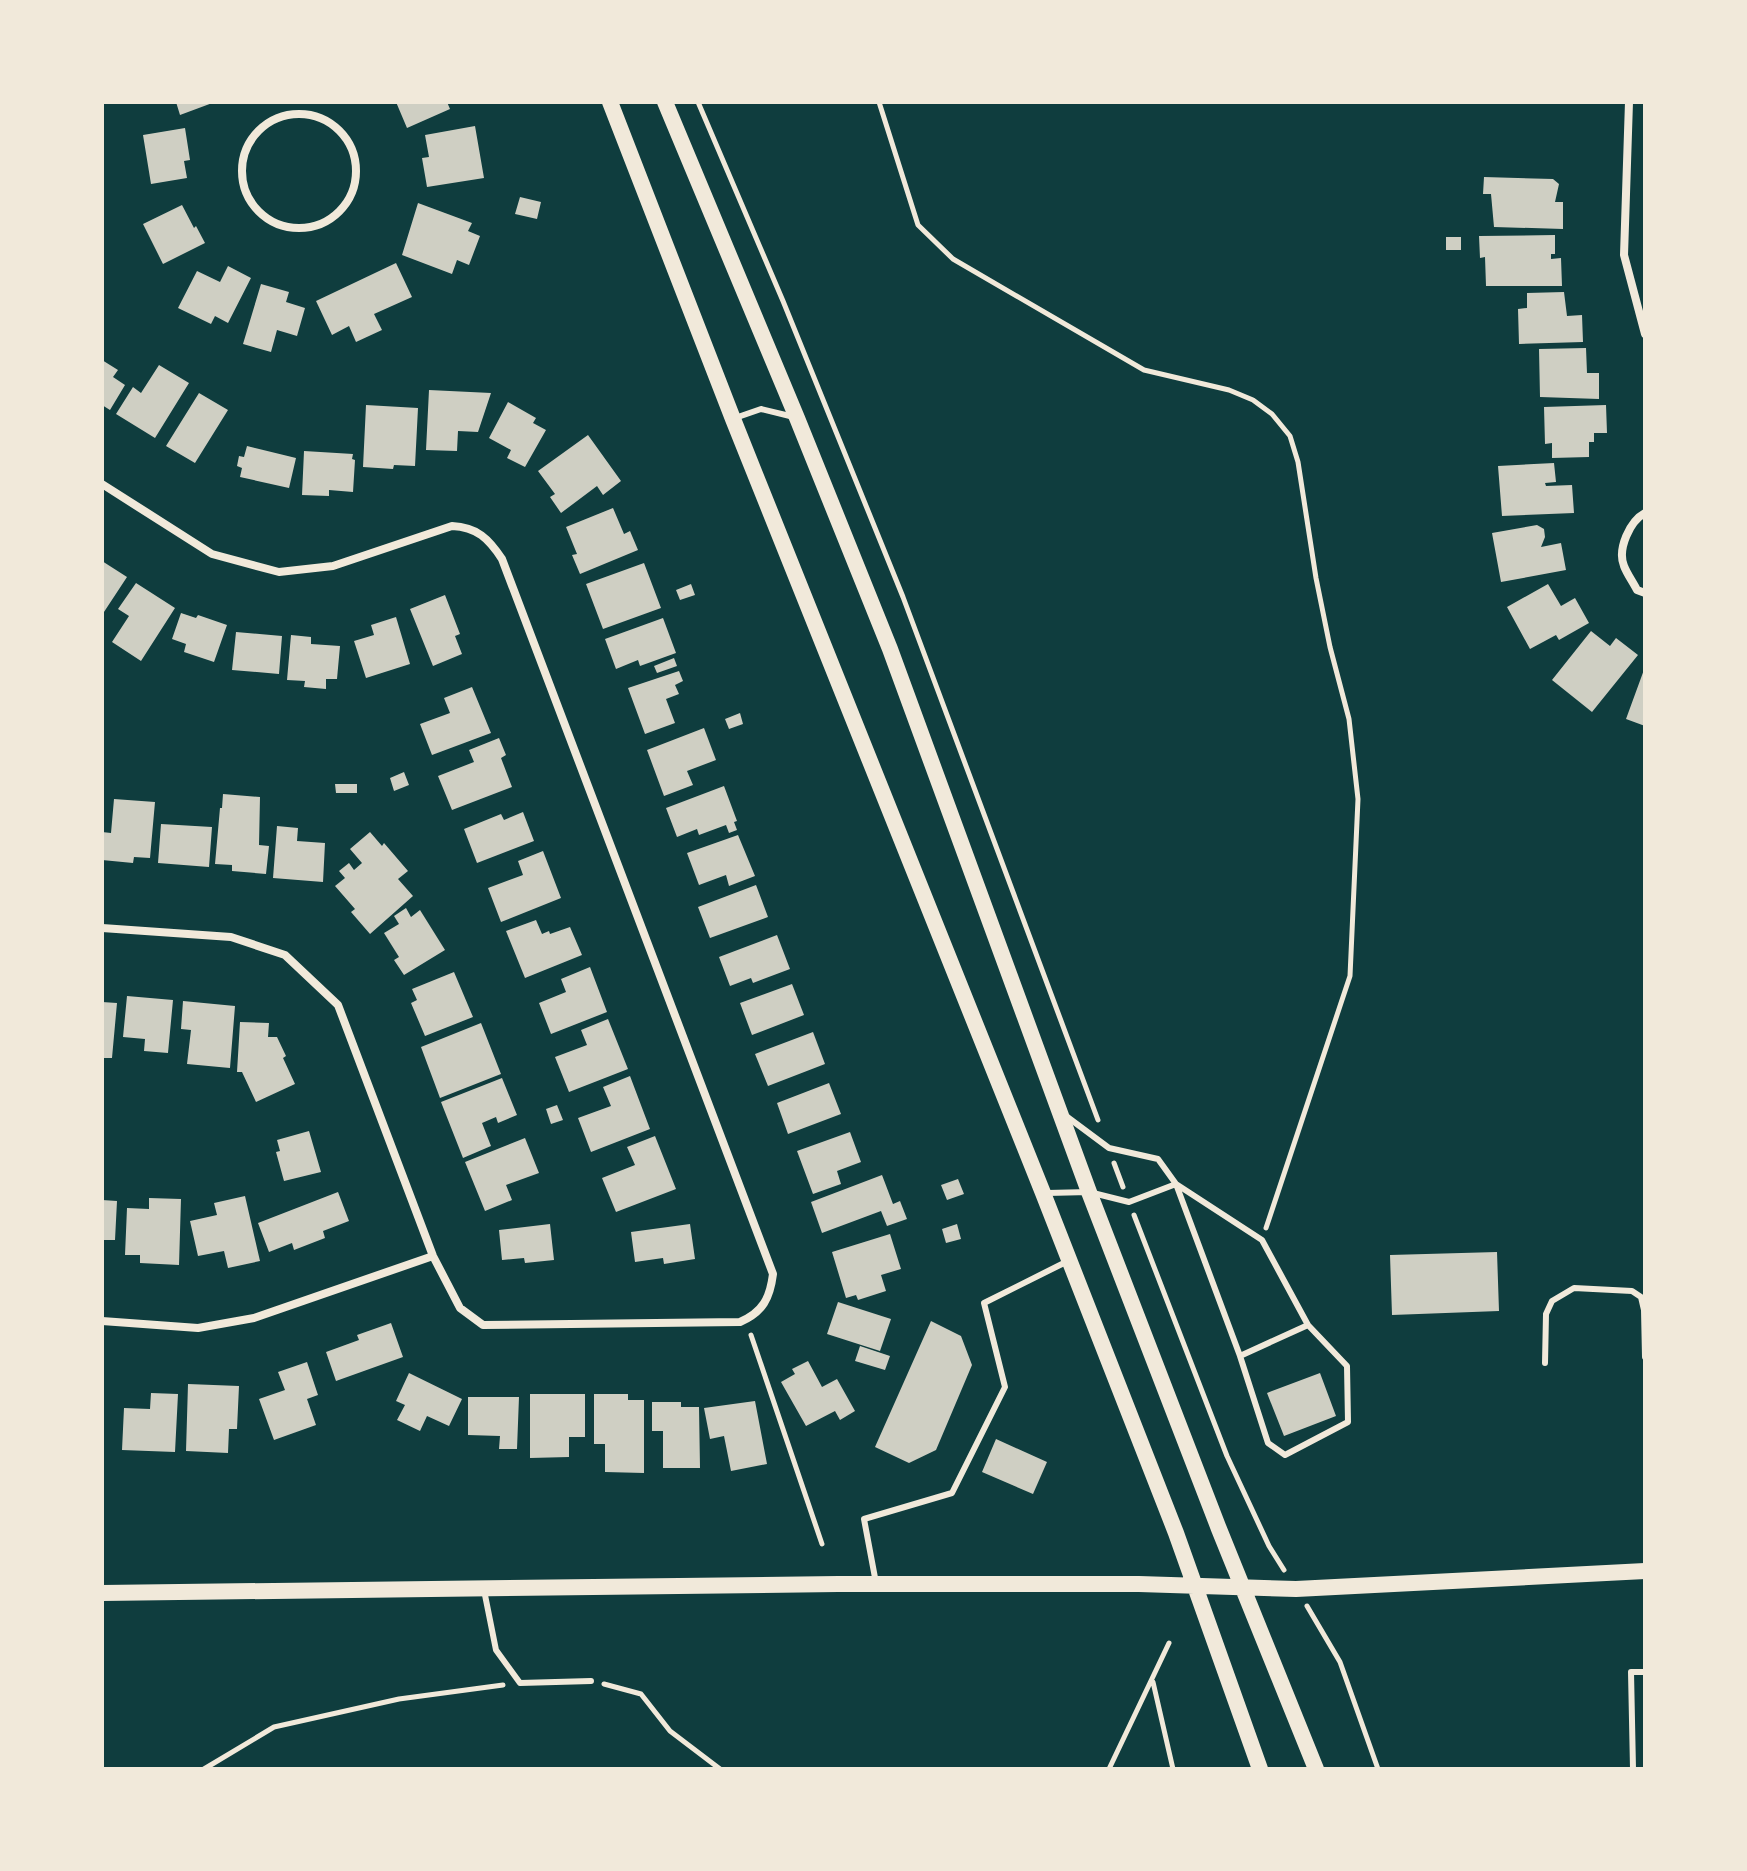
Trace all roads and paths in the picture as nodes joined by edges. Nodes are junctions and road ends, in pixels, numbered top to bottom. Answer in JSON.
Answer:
{"nodes":[{"id":1,"x":298,"y":102,"type":"edge"},
{"id":2,"x":610,"y":102,"type":"edge"},
{"id":3,"x":665,"y":102,"type":"edge"},
{"id":4,"x":698,"y":102,"type":"edge"},
{"id":5,"x":879,"y":102,"type":"edge"},
{"id":6,"x":1629,"y":102,"type":"edge"},
{"id":7,"x":299,"y":114,"type":"junction"},
{"id":8,"x":1645,"y":334,"type":"edge"},
{"id":9,"x":797,"y":418,"type":"junction"},
{"id":10,"x":733,"y":419,"type":"junction"},
{"id":11,"x":102,"y":484,"type":"edge"},
{"id":12,"x":1645,"y":513,"type":"edge"},
{"id":13,"x":1645,"y":593,"type":"edge"},
{"id":14,"x":102,"y":928,"type":"edge"},
{"id":15,"x":1061,"y":1112,"type":"junction"},
{"id":16,"x":1100,"y":1126,"type":"dead end"},
{"id":17,"x":1113,"y":1159,"type":"dead end"},
{"id":18,"x":1121,"y":1181,"type":"dead end"},
{"id":19,"x":1176,"y":1184,"type":"junction"},
{"id":20,"x":1089,"y":1192,"type":"junction"},
{"id":21,"x":1043,"y":1193,"type":"junction"},
{"id":22,"x":1136,"y":1221,"type":"dead end"},
{"id":23,"x":1262,"y":1240,"type":"junction"},
{"id":24,"x":433,"y":1256,"type":"junction"},
{"id":25,"x":1068,"y":1261,"type":"junction"},
{"id":26,"x":102,"y":1321,"type":"edge"},
{"id":27,"x":1308,"y":1325,"type":"junction"},
{"id":28,"x":751,"y":1335,"type":"dead end"},
{"id":29,"x":1240,"y":1356,"type":"junction"},
{"id":30,"x":1645,"y":1357,"type":"edge"},
{"id":31,"x":1545,"y":1363,"type":"dead end"},
{"id":32,"x":822,"y":1544,"type":"dead end"},
{"id":33,"x":1269,"y":1546,"type":"dead end"},
{"id":34,"x":1645,"y":1571,"type":"edge"},
{"id":35,"x":877,"y":1584,"type":"junction"},
{"id":36,"x":483,"y":1586,"type":"junction"},
{"id":37,"x":1194,"y":1586,"type":"junction"},
{"id":38,"x":1244,"y":1587,"type":"junction"},
{"id":39,"x":102,"y":1593,"type":"edge"},
{"id":40,"x":1325,"y":1635,"type":"dead end"},
{"id":41,"x":1169,"y":1643,"type":"dead end"},
{"id":42,"x":1645,"y":1672,"type":"edge"},
{"id":43,"x":591,"y":1681,"type":"joint"},
{"id":44,"x":1152,"y":1681,"type":"junction"},
{"id":45,"x":520,"y":1683,"type":"junction"},
{"id":46,"x":204,"y":1769,"type":"edge"},
{"id":47,"x":720,"y":1769,"type":"edge"},
{"id":48,"x":1109,"y":1769,"type":"edge"},
{"id":49,"x":1173,"y":1769,"type":"edge"},
{"id":50,"x":1260,"y":1769,"type":"edge"},
{"id":51,"x":1316,"y":1769,"type":"edge"},
{"id":52,"x":1378,"y":1769,"type":"edge"},
{"id":53,"x":1633,"y":1769,"type":"edge"}],
"edges":[{"from":1,"to":7,"type":"street"},
{"from":2,"to":10,"type":"main road"},
{"from":3,"to":9,"type":"main road"},
{"from":4,"to":16,"type":"path"},
{"from":5,"to":23,"type":"path"},
{"from":6,"to":8,"type":"street"},
{"from":7,"to":7,"type":"street"},
{"from":9,"to":10,"type":"lane"},
{"from":9,"to":15,"type":"main road"},
{"from":10,"to":21,"type":"main road"},
{"from":11,"to":24,"type":"street"},
{"from":12,"to":13,"type":"street"},
{"from":14,"to":24,"type":"street"},
{"from":15,"to":19,"type":"lane"},
{"from":15,"to":20,"type":"main road"},
{"from":17,"to":18,"type":"path"},
{"from":19,"to":20,"type":"lane"},
{"from":19,"to":23,"type":"lane"},
{"from":19,"to":29,"type":"lane"},
{"from":20,"to":21,"type":"lane"},
{"from":20,"to":38,"type":"main road"},
{"from":21,"to":25,"type":"main road"},
{"from":22,"to":33,"type":"path"},
{"from":23,"to":27,"type":"lane"},
{"from":24,"to":26,"type":"street"},
{"from":25,"to":35,"type":"lane"},
{"from":25,"to":37,"type":"main road"},
{"from":27,"to":29,"type":"lane"},
{"from":27,"to":29,"type":"lane"},
{"from":28,"to":32,"type":"path"},
{"from":30,"to":31,"type":"lane"},
{"from":34,"to":38,"type":"main road"},
{"from":35,"to":36,"type":"main road"},
{"from":35,"to":37,"type":"main road"},
{"from":36,"to":39,"type":"main road"},
{"from":36,"to":45,"type":"lane"},
{"from":37,"to":38,"type":"main road"},
{"from":37,"to":50,"type":"main road"},
{"from":38,"to":51,"type":"main road"},
{"from":40,"to":52,"type":"path"},
{"from":41,"to":44,"type":"path"},
{"from":42,"to":53,"type":"lane"},
{"from":43,"to":45,"type":"lane"},
{"from":43,"to":47,"type":"path"},
{"from":44,"to":48,"type":"path"},
{"from":44,"to":49,"type":"path"},
{"from":45,"to":46,"type":"path"}]}
